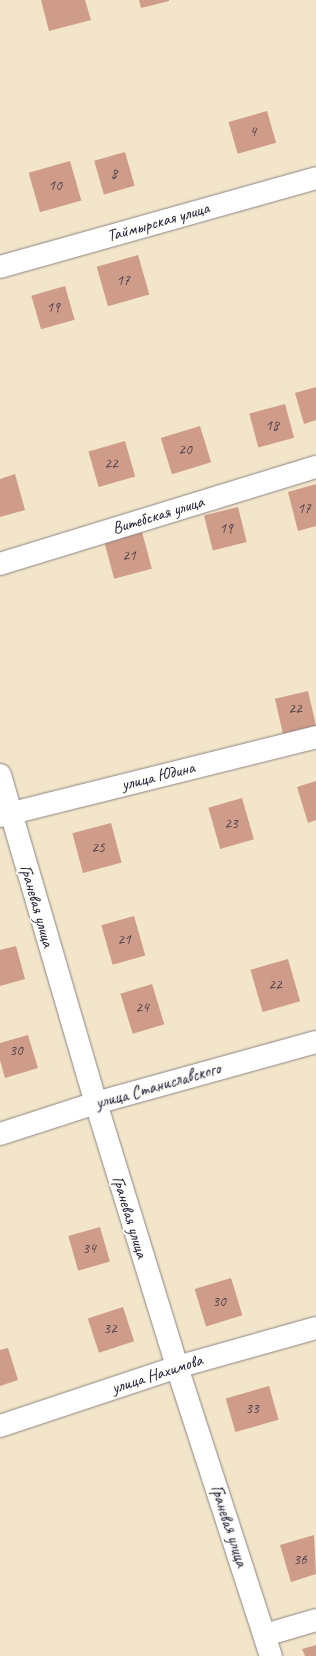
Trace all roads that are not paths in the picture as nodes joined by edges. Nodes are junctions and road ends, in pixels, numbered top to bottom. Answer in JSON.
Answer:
{"nodes":[{"id":1,"x":316,"y":178,"type":"edge"},
{"id":2,"x":0,"y":267,"type":"edge"},
{"id":3,"x":316,"y":467,"type":"edge"},
{"id":4,"x":0,"y":564,"type":"edge"},
{"id":5,"x":316,"y":737,"type":"edge"},
{"id":6,"x":0,"y":775,"type":"edge"},
{"id":7,"x":5,"y":814,"type":"edge"},
{"id":8,"x":316,"y":1042,"type":"edge"},
{"id":9,"x":96,"y":1104,"type":"junction"},
{"id":10,"x":0,"y":1134,"type":"edge"},
{"id":11,"x":316,"y":1328,"type":"edge"},
{"id":12,"x":176,"y":1367,"type":"junction"},
{"id":13,"x":0,"y":1426,"type":"edge"},
{"id":14,"x":316,"y":1620,"type":"edge"},
{"id":15,"x":264,"y":1635,"type":"junction"},
{"id":16,"x":271,"y":1656,"type":"edge"}],
"edges":[{"from":1,"to":2,"type":"street","name":"Таймырская улица"},
{"from":3,"to":4,"type":"street","name":"Витебская улица"},
{"from":5,"to":7,"type":"street","name":"улица Юдина"},
{"from":6,"to":7,"type":"street","name":"Граневая улица"},
{"from":7,"to":9,"type":"street","name":"Граневая улица"},
{"from":8,"to":9,"type":"street","name":"улица Станиславского"},
{"from":9,"to":10,"type":"street","name":"улица Станиславского"},
{"from":9,"to":12,"type":"street","name":"Граневая улица"},
{"from":11,"to":12,"type":"street","name":"улица Нахимова"},
{"from":12,"to":13,"type":"street","name":"улица Нахимова"},
{"from":12,"to":15,"type":"street","name":"Граневая улица"},
{"from":14,"to":15,"type":"street"},
{"from":15,"to":16,"type":"street","name":"Граневая улица"}]}
